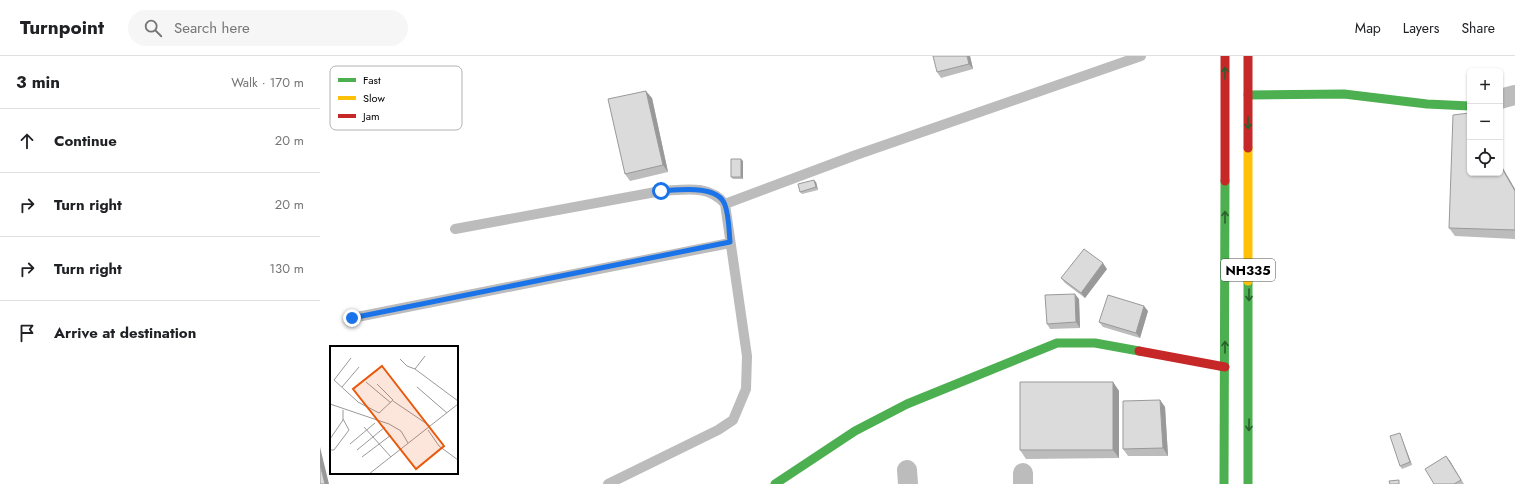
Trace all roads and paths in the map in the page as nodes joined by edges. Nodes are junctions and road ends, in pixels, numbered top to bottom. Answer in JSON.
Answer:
{"nodes":[{"id":1,"x":1142,"y":56,"type":"edge"},
{"id":2,"x":1225,"y":56,"type":"edge"},
{"id":3,"x":1248,"y":56,"type":"edge"},
{"id":4,"x":1248,"y":95,"type":"junction"},
{"id":5,"x":1515,"y":95,"type":"edge"},
{"id":6,"x":1503,"y":98,"type":"edge"},
{"id":7,"x":1467,"y":106,"type":"edge"},
{"id":8,"x":725,"y":204,"type":"junction"},
{"id":9,"x":455,"y":229,"type":"dead end"},
{"id":10,"x":730,"y":242,"type":"junction"},
{"id":11,"x":352,"y":318,"type":"dead end"},
{"id":12,"x":1225,"y":367,"type":"junction"},
{"id":13,"x":608,"y":484,"type":"edge"},
{"id":14,"x":775,"y":484,"type":"edge"},
{"id":15,"x":1224,"y":484,"type":"edge"},
{"id":16,"x":1248,"y":484,"type":"edge"}],
"edges":[{"from":1,"to":8,"type":"lane"},
{"from":12,"to":2,"type":"main road","number":"NH335","one_way":true},
{"from":3,"to":4,"type":"main road","number":"NH335"},
{"from":4,"to":7,"type":"main road"},
{"from":4,"to":16,"type":"main road","number":"NH335","one_way":true},
{"from":5,"to":6,"type":"street"},
{"from":8,"to":9,"type":"lane"},
{"from":8,"to":10,"type":"lane"},
{"from":10,"to":11,"type":"lane"},
{"from":10,"to":13,"type":"lane"},
{"from":12,"to":14,"type":"main road"},
{"from":12,"to":15,"type":"main road","number":"NH335"}]}
